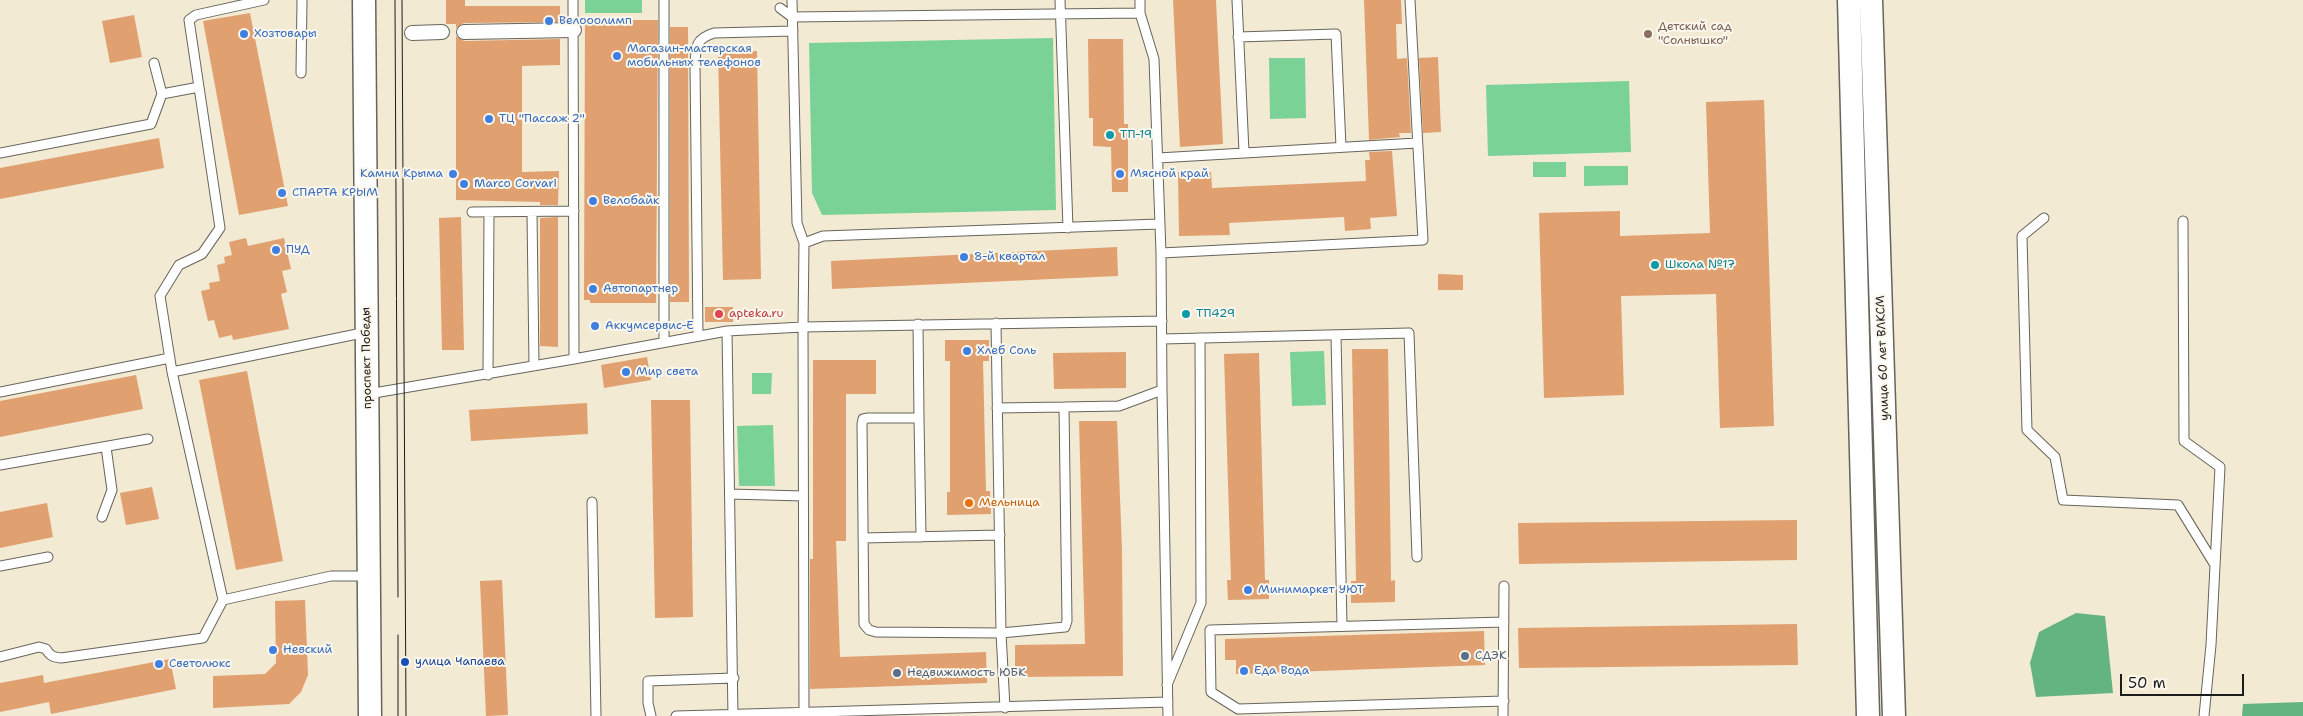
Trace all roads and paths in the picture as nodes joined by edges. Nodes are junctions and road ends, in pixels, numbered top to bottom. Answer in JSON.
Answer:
{"nodes":[{"id":1,"x":264,"y":0,"type":"edge"},
{"id":2,"x":302,"y":0,"type":"edge"},
{"id":3,"x":364,"y":0,"type":"edge"},
{"id":4,"x":573,"y":0,"type":"edge"},
{"id":5,"x":664,"y":0,"type":"edge"},
{"id":6,"x":792,"y":0,"type":"edge"},
{"id":7,"x":1060,"y":0,"type":"edge"},
{"id":8,"x":1140,"y":0,"type":"edge"},
{"id":9,"x":1237,"y":0,"type":"edge"},
{"id":10,"x":1410,"y":0,"type":"edge"},
{"id":11,"x":1849,"y":0,"type":"edge"},
{"id":12,"x":1871,"y":0,"type":"edge"},
{"id":13,"x":780,"y":8,"type":"dead end"},
{"id":14,"x":1140,"y":13,"type":"junction"},
{"id":15,"x":1061,"y":14,"type":"junction"},
{"id":16,"x":792,"y":17,"type":"junction"},
{"id":17,"x":574,"y":30,"type":"junction"},
{"id":18,"x":792,"y":31,"type":"junction"},
{"id":19,"x":442,"y":32,"type":"dead end"},
{"id":20,"x":464,"y":32,"type":"dead end"},
{"id":21,"x":412,"y":33,"type":"dead end"},
{"id":22,"x":1238,"y":37,"type":"junction"},
{"id":23,"x":154,"y":63,"type":"dead end"},
{"id":24,"x":301,"y":73,"type":"dead end"},
{"id":25,"x":199,"y":87,"type":"junction"},
{"id":26,"x":162,"y":94,"type":"junction"},
{"id":27,"x":1417,"y":143,"type":"junction"},
{"id":28,"x":1341,"y":147,"type":"junction"},
{"id":29,"x":1244,"y":152,"type":"junction"},
{"id":30,"x":0,"y":153,"type":"edge"},
{"id":31,"x":1158,"y":158,"type":"junction"},
{"id":32,"x":574,"y":211,"type":"junction"},
{"id":33,"x":472,"y":212,"type":"dead end"},
{"id":34,"x":489,"y":212,"type":"junction"},
{"id":35,"x":532,"y":213,"type":"junction"},
{"id":36,"x":2044,"y":218,"type":"dead end"},
{"id":37,"x":2183,"y":221,"type":"dead end"},
{"id":38,"x":1160,"y":224,"type":"junction"},
{"id":39,"x":1068,"y":228,"type":"junction"},
{"id":40,"x":804,"y":243,"type":"junction"},
{"id":41,"x":1161,"y":253,"type":"junction"},
{"id":42,"x":1162,"y":321,"type":"junction"},
{"id":43,"x":918,"y":324,"type":"junction"},
{"id":44,"x":996,"y":324,"type":"junction"},
{"id":45,"x":804,"y":327,"type":"junction"},
{"id":46,"x":728,"y":331,"type":"junction"},
{"id":47,"x":367,"y":332,"type":"junction"},
{"id":48,"x":698,"y":335,"type":"junction"},
{"id":49,"x":1336,"y":335,"type":"junction"},
{"id":50,"x":1200,"y":338,"type":"junction"},
{"id":51,"x":1162,"y":339,"type":"junction"},
{"id":52,"x":664,"y":342,"type":"junction"},
{"id":53,"x":170,"y":358,"type":"junction"},
{"id":54,"x":574,"y":359,"type":"junction"},
{"id":55,"x":534,"y":366,"type":"junction"},
{"id":56,"x":172,"y":372,"type":"junction"},
{"id":57,"x":488,"y":375,"type":"junction"},
{"id":58,"x":1162,"y":390,"type":"junction"},
{"id":59,"x":0,"y":392,"type":"edge"},
{"id":60,"x":368,"y":394,"type":"junction"},
{"id":61,"x":1064,"y":407,"type":"junction"},
{"id":62,"x":997,"y":408,"type":"junction"},
{"id":63,"x":919,"y":418,"type":"junction"},
{"id":64,"x":148,"y":439,"type":"dead end"},
{"id":65,"x":106,"y":447,"type":"junction"},
{"id":66,"x":0,"y":465,"type":"edge"},
{"id":67,"x":730,"y":494,"type":"junction"},
{"id":68,"x":803,"y":496,"type":"junction"},
{"id":69,"x":592,"y":502,"type":"dead end"},
{"id":70,"x":102,"y":517,"type":"dead end"},
{"id":71,"x":1000,"y":535,"type":"junction"},
{"id":72,"x":922,"y":537,"type":"junction"},
{"id":73,"x":863,"y":538,"type":"junction"},
{"id":74,"x":48,"y":557,"type":"dead end"},
{"id":75,"x":1417,"y":557,"type":"dead end"},
{"id":76,"x":2215,"y":565,"type":"junction"},
{"id":77,"x":0,"y":566,"type":"edge"},
{"id":78,"x":369,"y":576,"type":"junction"},
{"id":79,"x":1504,"y":586,"type":"dead end"},
{"id":80,"x":222,"y":600,"type":"junction"},
{"id":81,"x":1504,"y":622,"type":"junction"},
{"id":82,"x":1342,"y":626,"type":"junction"},
{"id":83,"x":1000,"y":633,"type":"junction"},
{"id":84,"x":0,"y":657,"type":"edge"},
{"id":85,"x":734,"y":678,"type":"junction"},
{"id":86,"x":1167,"y":685,"type":"junction"},
{"id":87,"x":1504,"y":701,"type":"junction"},
{"id":88,"x":1168,"y":702,"type":"junction"},
{"id":89,"x":1005,"y":708,"type":"junction"},
{"id":90,"x":804,"y":714,"type":"edge"},
{"id":91,"x":733,"y":715,"type":"edge"},
{"id":92,"x":370,"y":716,"type":"edge"},
{"id":93,"x":596,"y":716,"type":"edge"},
{"id":94,"x":651,"y":716,"type":"edge"},
{"id":95,"x":676,"y":716,"type":"edge"},
{"id":96,"x":1168,"y":716,"type":"edge"},
{"id":97,"x":1504,"y":716,"type":"edge"},
{"id":98,"x":1868,"y":716,"type":"edge"},
{"id":99,"x":1894,"y":716,"type":"edge"},
{"id":100,"x":2204,"y":716,"type":"edge"}],
"edges":[{"from":1,"to":25,"type":"lane"},
{"from":2,"to":24,"type":"lane"},
{"from":3,"to":47,"type":"street","name":"проспект Победы"},
{"from":4,"to":17,"type":"lane"},
{"from":5,"to":52,"type":"lane"},
{"from":6,"to":16,"type":"lane"},
{"from":7,"to":15,"type":"lane"},
{"from":8,"to":14,"type":"lane"},
{"from":9,"to":22,"type":"lane"},
{"from":10,"to":27,"type":"lane"},
{"from":11,"to":98,"type":"street","name":"улица 60 лет ВЛКСМ"},
{"from":12,"to":99,"type":"street","name":"улица 60 лет ВЛКСМ"},
{"from":13,"to":16,"type":"lane"},
{"from":14,"to":15,"type":"lane"},
{"from":14,"to":31,"type":"lane"},
{"from":15,"to":16,"type":"lane"},
{"from":15,"to":39,"type":"lane"},
{"from":16,"to":18,"type":"lane"},
{"from":17,"to":20,"type":"street"},
{"from":17,"to":32,"type":"lane"},
{"from":18,"to":40,"type":"lane"},
{"from":18,"to":48,"type":"lane"},
{"from":19,"to":21,"type":"street"},
{"from":22,"to":28,"type":"lane"},
{"from":22,"to":29,"type":"lane"},
{"from":23,"to":26,"type":"lane"},
{"from":25,"to":26,"type":"lane"},
{"from":25,"to":53,"type":"lane"},
{"from":26,"to":30,"type":"lane"},
{"from":27,"to":28,"type":"lane"},
{"from":27,"to":41,"type":"lane"},
{"from":28,"to":29,"type":"lane"},
{"from":29,"to":31,"type":"lane"},
{"from":31,"to":38,"type":"lane"},
{"from":32,"to":35,"type":"lane"},
{"from":32,"to":54,"type":"lane"},
{"from":33,"to":34,"type":"lane"},
{"from":34,"to":35,"type":"lane"},
{"from":34,"to":57,"type":"lane"},
{"from":35,"to":55,"type":"lane"},
{"from":36,"to":76,"type":"lane"},
{"from":37,"to":76,"type":"lane"},
{"from":38,"to":39,"type":"lane"},
{"from":38,"to":41,"type":"lane"},
{"from":39,"to":40,"type":"lane"},
{"from":40,"to":45,"type":"lane"},
{"from":41,"to":42,"type":"lane"},
{"from":42,"to":44,"type":"lane"},
{"from":42,"to":51,"type":"lane"},
{"from":43,"to":44,"type":"lane"},
{"from":43,"to":45,"type":"lane"},
{"from":43,"to":63,"type":"lane"},
{"from":44,"to":62,"type":"lane"},
{"from":45,"to":46,"type":"lane"},
{"from":45,"to":68,"type":"lane"},
{"from":46,"to":48,"type":"lane"},
{"from":46,"to":67,"type":"lane"},
{"from":47,"to":56,"type":"lane"},
{"from":47,"to":60,"type":"street","name":"проспект Победы"},
{"from":48,"to":52,"type":"lane"},
{"from":49,"to":50,"type":"lane"},
{"from":49,"to":75,"type":"lane"},
{"from":49,"to":82,"type":"lane"},
{"from":50,"to":51,"type":"lane"},
{"from":50,"to":86,"type":"lane"},
{"from":51,"to":58,"type":"lane"},
{"from":52,"to":54,"type":"lane"},
{"from":53,"to":56,"type":"lane"},
{"from":53,"to":59,"type":"lane"},
{"from":54,"to":55,"type":"lane"},
{"from":55,"to":57,"type":"lane"},
{"from":56,"to":80,"type":"lane"},
{"from":57,"to":60,"type":"lane"},
{"from":58,"to":61,"type":"lane"},
{"from":58,"to":86,"type":"lane"},
{"from":60,"to":78,"type":"street","name":"проспект Победы"},
{"from":61,"to":62,"type":"lane"},
{"from":61,"to":83,"type":"lane"},
{"from":62,"to":71,"type":"lane"},
{"from":63,"to":72,"type":"lane"},
{"from":63,"to":73,"type":"lane"},
{"from":64,"to":65,"type":"lane"},
{"from":65,"to":66,"type":"lane"},
{"from":65,"to":70,"type":"lane"},
{"from":67,"to":68,"type":"lane"},
{"from":67,"to":85,"type":"lane"},
{"from":68,"to":90,"type":"lane"},
{"from":69,"to":93,"type":"lane"},
{"from":71,"to":72,"type":"lane"},
{"from":71,"to":83,"type":"lane"},
{"from":72,"to":73,"type":"lane"},
{"from":73,"to":83,"type":"lane"},
{"from":74,"to":77,"type":"lane"},
{"from":76,"to":100,"type":"lane"},
{"from":78,"to":80,"type":"lane"},
{"from":78,"to":92,"type":"street","name":"проспект Победы"},
{"from":79,"to":81,"type":"lane"},
{"from":80,"to":84,"type":"lane"},
{"from":81,"to":82,"type":"lane"},
{"from":81,"to":87,"type":"lane"},
{"from":82,"to":87,"type":"lane"},
{"from":83,"to":89,"type":"lane"},
{"from":85,"to":91,"type":"lane"},
{"from":85,"to":94,"type":"lane"},
{"from":86,"to":88,"type":"lane"},
{"from":87,"to":97,"type":"lane"},
{"from":88,"to":89,"type":"lane"},
{"from":88,"to":96,"type":"lane"},
{"from":89,"to":90,"type":"lane"},
{"from":90,"to":91,"type":"lane"},
{"from":91,"to":95,"type":"lane"}]}
